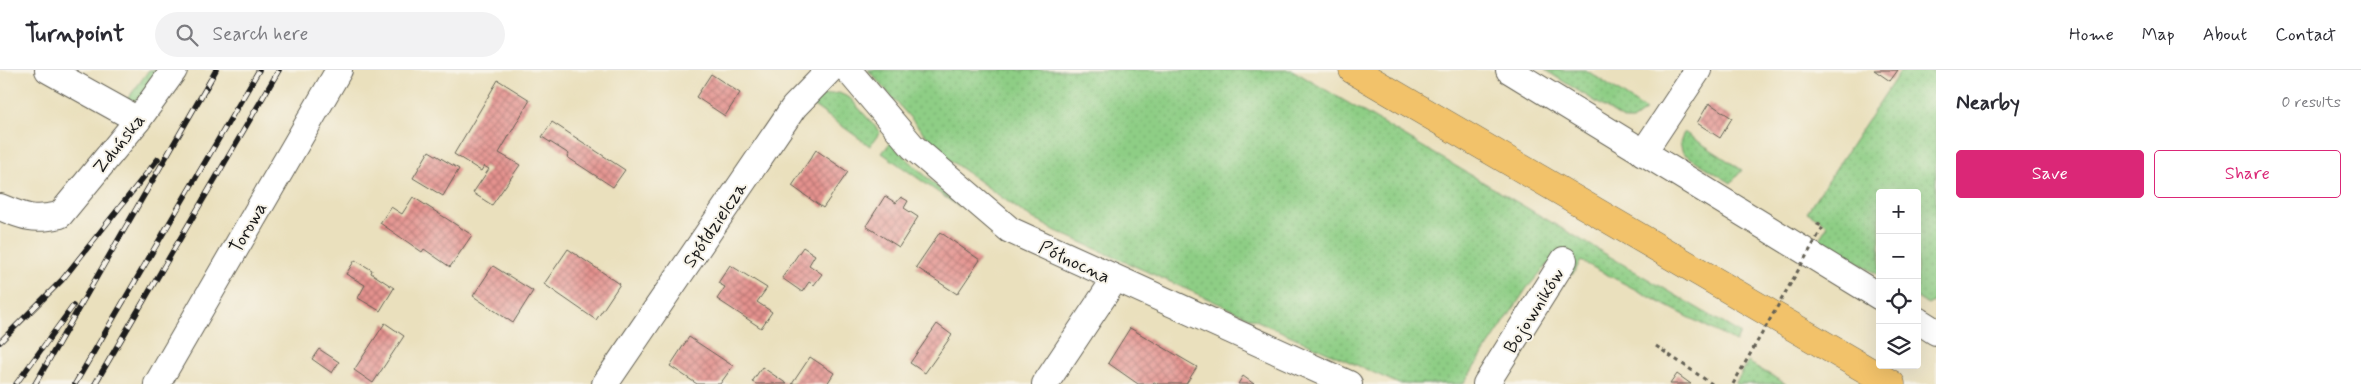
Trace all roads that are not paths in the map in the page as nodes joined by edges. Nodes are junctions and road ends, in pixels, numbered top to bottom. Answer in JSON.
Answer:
{"nodes":[{"id":1,"x":48,"y":70,"type":"edge"},
{"id":2,"x":174,"y":70,"type":"edge"},
{"id":3,"x":339,"y":70,"type":"edge"},
{"id":4,"x":830,"y":70,"type":"edge"},
{"id":5,"x":848,"y":70,"type":"edge"},
{"id":6,"x":1353,"y":70,"type":"edge"},
{"id":7,"x":1509,"y":70,"type":"edge"},
{"id":8,"x":1698,"y":70,"type":"edge"},
{"id":9,"x":138,"y":120,"type":"junction"},
{"id":10,"x":1643,"y":152,"type":"junction"},
{"id":11,"x":0,"y":206,"type":"edge"},
{"id":12,"x":1564,"y":260,"type":"dead end"},
{"id":13,"x":1115,"y":279,"type":"junction"},
{"id":14,"x":1876,"y":295,"type":"edge"},
{"id":15,"x":1921,"y":323,"type":"edge"},
{"id":16,"x":1936,"y":332,"type":"edge"},
{"id":17,"x":157,"y":384,"type":"edge"},
{"id":18,"x":605,"y":384,"type":"edge"},
{"id":19,"x":1046,"y":384,"type":"edge"},
{"id":20,"x":1349,"y":384,"type":"edge"},
{"id":21,"x":1486,"y":384,"type":"edge"},
{"id":22,"x":1891,"y":384,"type":"edge"}],
"edges":[{"from":1,"to":9,"type":"street"},
{"from":2,"to":9,"type":"street","name":"Zduńska"},
{"from":3,"to":17,"type":"street","name":"Torowa"},
{"from":4,"to":18,"type":"street","name":"Spółdzielcza"},
{"from":5,"to":13,"type":"street","name":"Północna"},
{"from":6,"to":22,"type":"main road"},
{"from":7,"to":10,"type":"street"},
{"from":8,"to":10,"type":"street"},
{"from":9,"to":11,"type":"street","name":"Zduńska"},
{"from":10,"to":14,"type":"street"},
{"from":12,"to":21,"type":"street","name":"Bojowników"},
{"from":13,"to":19,"type":"street"},
{"from":13,"to":20,"type":"street","name":"Północna"},
{"from":15,"to":16,"type":"street"}]}
